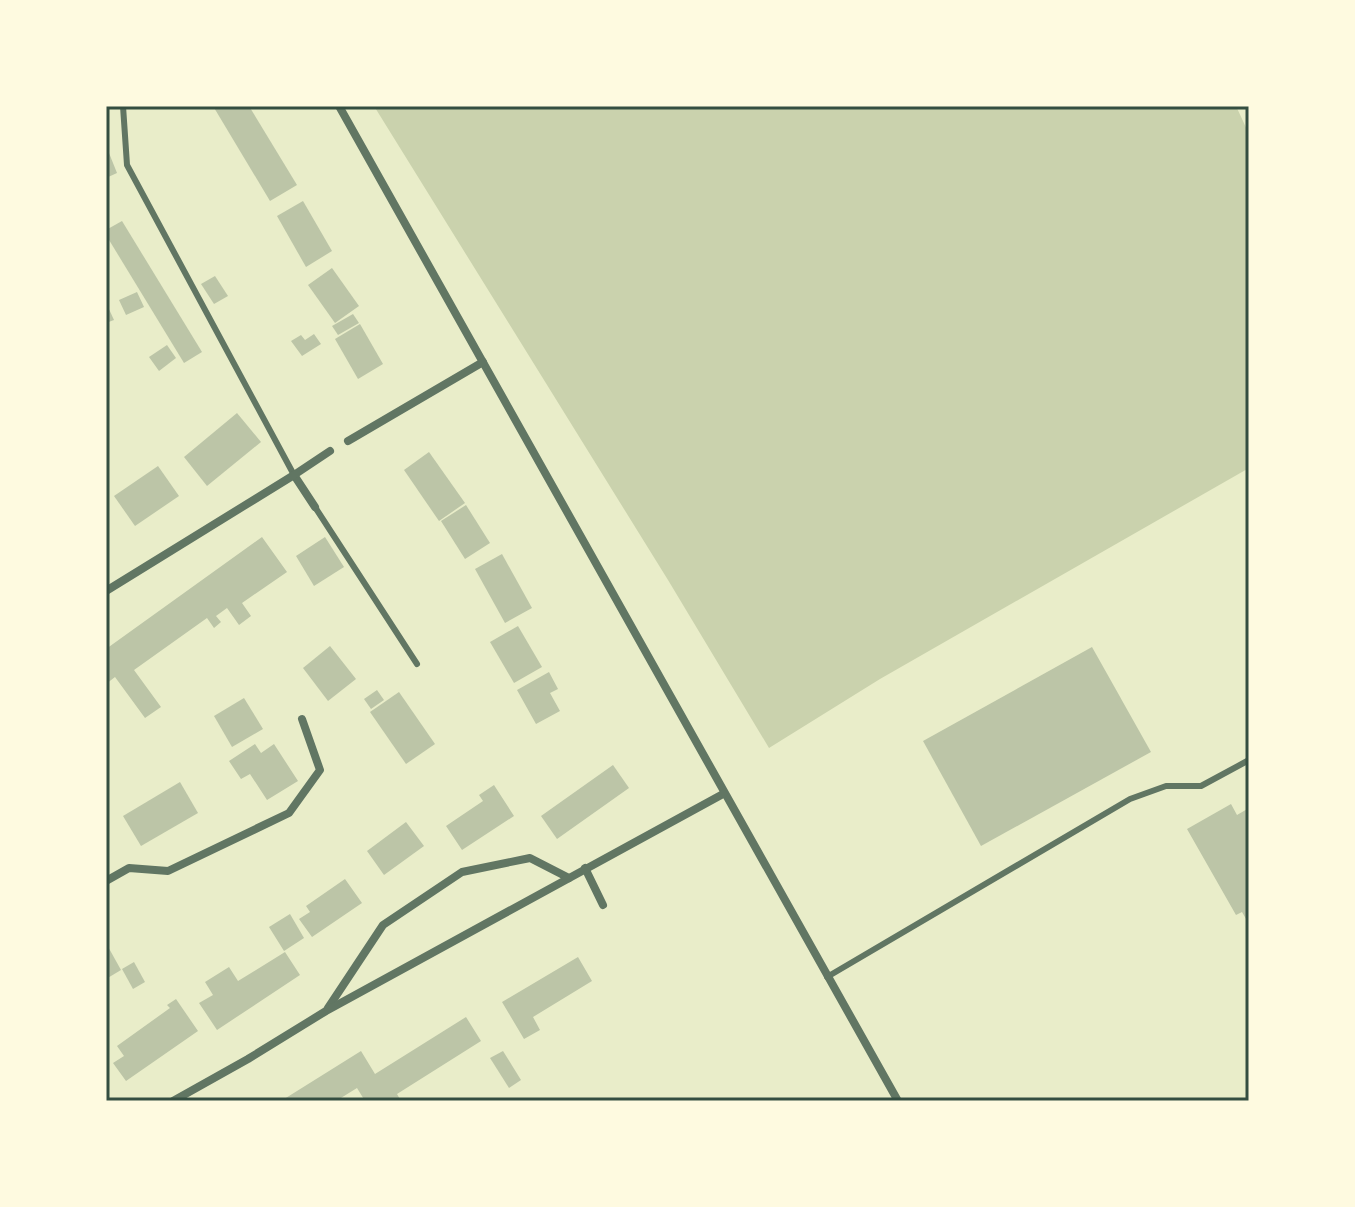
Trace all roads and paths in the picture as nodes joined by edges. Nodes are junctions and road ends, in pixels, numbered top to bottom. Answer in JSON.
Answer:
{"nodes":[{"id":1,"x":123,"y":106,"type":"edge"},
{"id":2,"x":339,"y":106,"type":"edge"},
{"id":3,"x":483,"y":362,"type":"junction"},
{"id":4,"x":348,"y":441,"type":"dead end"},
{"id":5,"x":330,"y":451,"type":"dead end"},
{"id":6,"x":294,"y":475,"type":"junction"},
{"id":7,"x":315,"y":507,"type":"joint"},
{"id":8,"x":106,"y":591,"type":"edge"},
{"id":9,"x":417,"y":664,"type":"dead end"},
{"id":10,"x":302,"y":719,"type":"dead end"},
{"id":11,"x":1249,"y":760,"type":"edge"},
{"id":12,"x":723,"y":794,"type":"junction"},
{"id":13,"x":585,"y":868,"type":"junction"},
{"id":14,"x":569,"y":878,"type":"junction"},
{"id":15,"x":106,"y":881,"type":"edge"},
{"id":16,"x":603,"y":905,"type":"dead end"},
{"id":17,"x":827,"y":977,"type":"junction"},
{"id":18,"x":326,"y":1011,"type":"junction"},
{"id":19,"x":173,"y":1101,"type":"edge"},
{"id":20,"x":898,"y":1101,"type":"edge"}],
"edges":[{"from":1,"to":6,"type":"lane"},
{"from":2,"to":3,"type":"street"},
{"from":3,"to":4,"type":"street"},
{"from":3,"to":12,"type":"street"},
{"from":5,"to":6,"type":"street"},
{"from":6,"to":7,"type":"street"},
{"from":6,"to":8,"type":"street"},
{"from":7,"to":9,"type":"lane"},
{"from":10,"to":15,"type":"street"},
{"from":11,"to":17,"type":"lane"},
{"from":12,"to":13,"type":"street"},
{"from":12,"to":17,"type":"street"},
{"from":13,"to":14,"type":"street"},
{"from":13,"to":16,"type":"street"},
{"from":14,"to":18,"type":"street"},
{"from":14,"to":18,"type":"street"},
{"from":17,"to":20,"type":"street"},
{"from":18,"to":19,"type":"street"}]}
